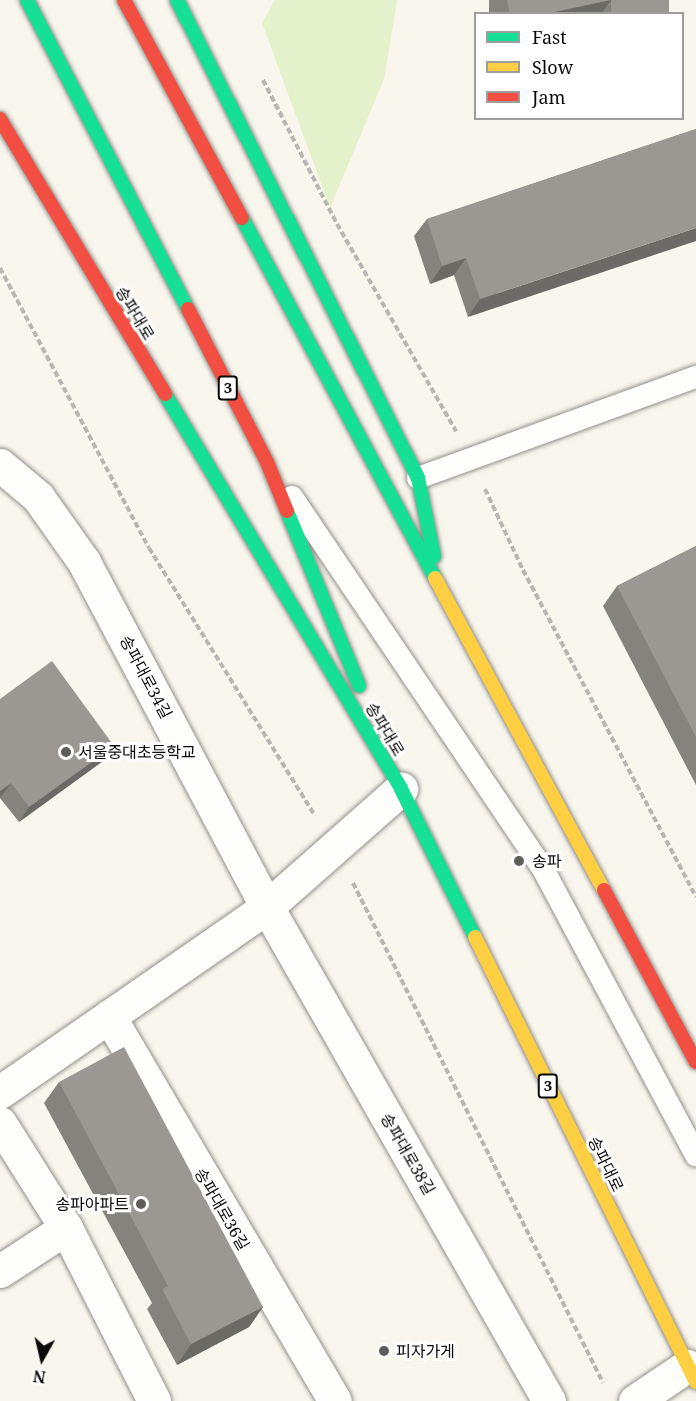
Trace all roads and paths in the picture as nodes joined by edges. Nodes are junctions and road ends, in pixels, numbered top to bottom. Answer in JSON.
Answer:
{"nodes":[{"id":1,"x":27,"y":0,"type":"edge"},
{"id":2,"x":124,"y":0,"type":"edge"},
{"id":3,"x":177,"y":0,"type":"edge"},
{"id":4,"x":189,"y":0,"type":"edge"},
{"id":5,"x":202,"y":50,"type":"junction"},
{"id":6,"x":259,"y":73,"type":"dead end"},
{"id":7,"x":0,"y":118,"type":"edge"},
{"id":8,"x":696,"y":377,"type":"edge"},
{"id":9,"x":470,"y":457,"type":"junction"},
{"id":10,"x":267,"y":462,"type":"junction"},
{"id":11,"x":0,"y":465,"type":"edge"},
{"id":12,"x":418,"y":478,"type":"junction"},
{"id":13,"x":441,"y":590,"type":"junction"},
{"id":14,"x":401,"y":789,"type":"junction"},
{"id":15,"x":696,"y":897,"type":"edge"},
{"id":16,"x":267,"y":907,"type":"junction"},
{"id":17,"x":109,"y":1016,"type":"junction"},
{"id":18,"x":696,"y":1062,"type":"edge"},
{"id":19,"x":0,"y":1092,"type":"edge"},
{"id":20,"x":0,"y":1124,"type":"edge"},
{"id":21,"x":696,"y":1155,"type":"edge"},
{"id":22,"x":66,"y":1228,"type":"junction"},
{"id":23,"x":0,"y":1271,"type":"edge"},
{"id":24,"x":692,"y":1374,"type":"edge"},
{"id":25,"x":154,"y":1401,"type":"edge"},
{"id":26,"x":335,"y":1401,"type":"edge"},
{"id":27,"x":549,"y":1401,"type":"edge"},
{"id":28,"x":635,"y":1401,"type":"edge"}],
"edges":[{"from":1,"to":10,"type":"main road","number":"3"},
{"from":2,"to":13,"type":"main road"},
{"from":3,"to":5,"type":"main road"},
{"from":4,"to":5,"type":"main road"},
{"from":5,"to":12,"type":"main road"},
{"from":6,"to":9,"type":"path"},
{"from":7,"to":14,"type":"main road","name":"송파대로"},
{"from":8,"to":9,"type":"lane"},
{"from":9,"to":12,"type":"lane"},
{"from":9,"to":15,"type":"path"},
{"from":10,"to":14,"type":"main road","number":"3"},
{"from":10,"to":21,"type":"lane"},
{"from":11,"to":16,"type":"street","name":"송파대로34길"},
{"from":12,"to":13,"type":"main road"},
{"from":13,"to":18,"type":"main road"},
{"from":14,"to":16,"type":"street"},
{"from":14,"to":24,"type":"main road","name":"송파대로","number":"3"},
{"from":16,"to":17,"type":"street"},
{"from":16,"to":27,"type":"street","name":"송파대로38길"},
{"from":17,"to":19,"type":"street"},
{"from":17,"to":26,"type":"street","name":"송파대로36길"},
{"from":20,"to":22,"type":"street"},
{"from":22,"to":23,"type":"street"},
{"from":22,"to":25,"type":"street"},
{"from":24,"to":28,"type":"street"}]}
